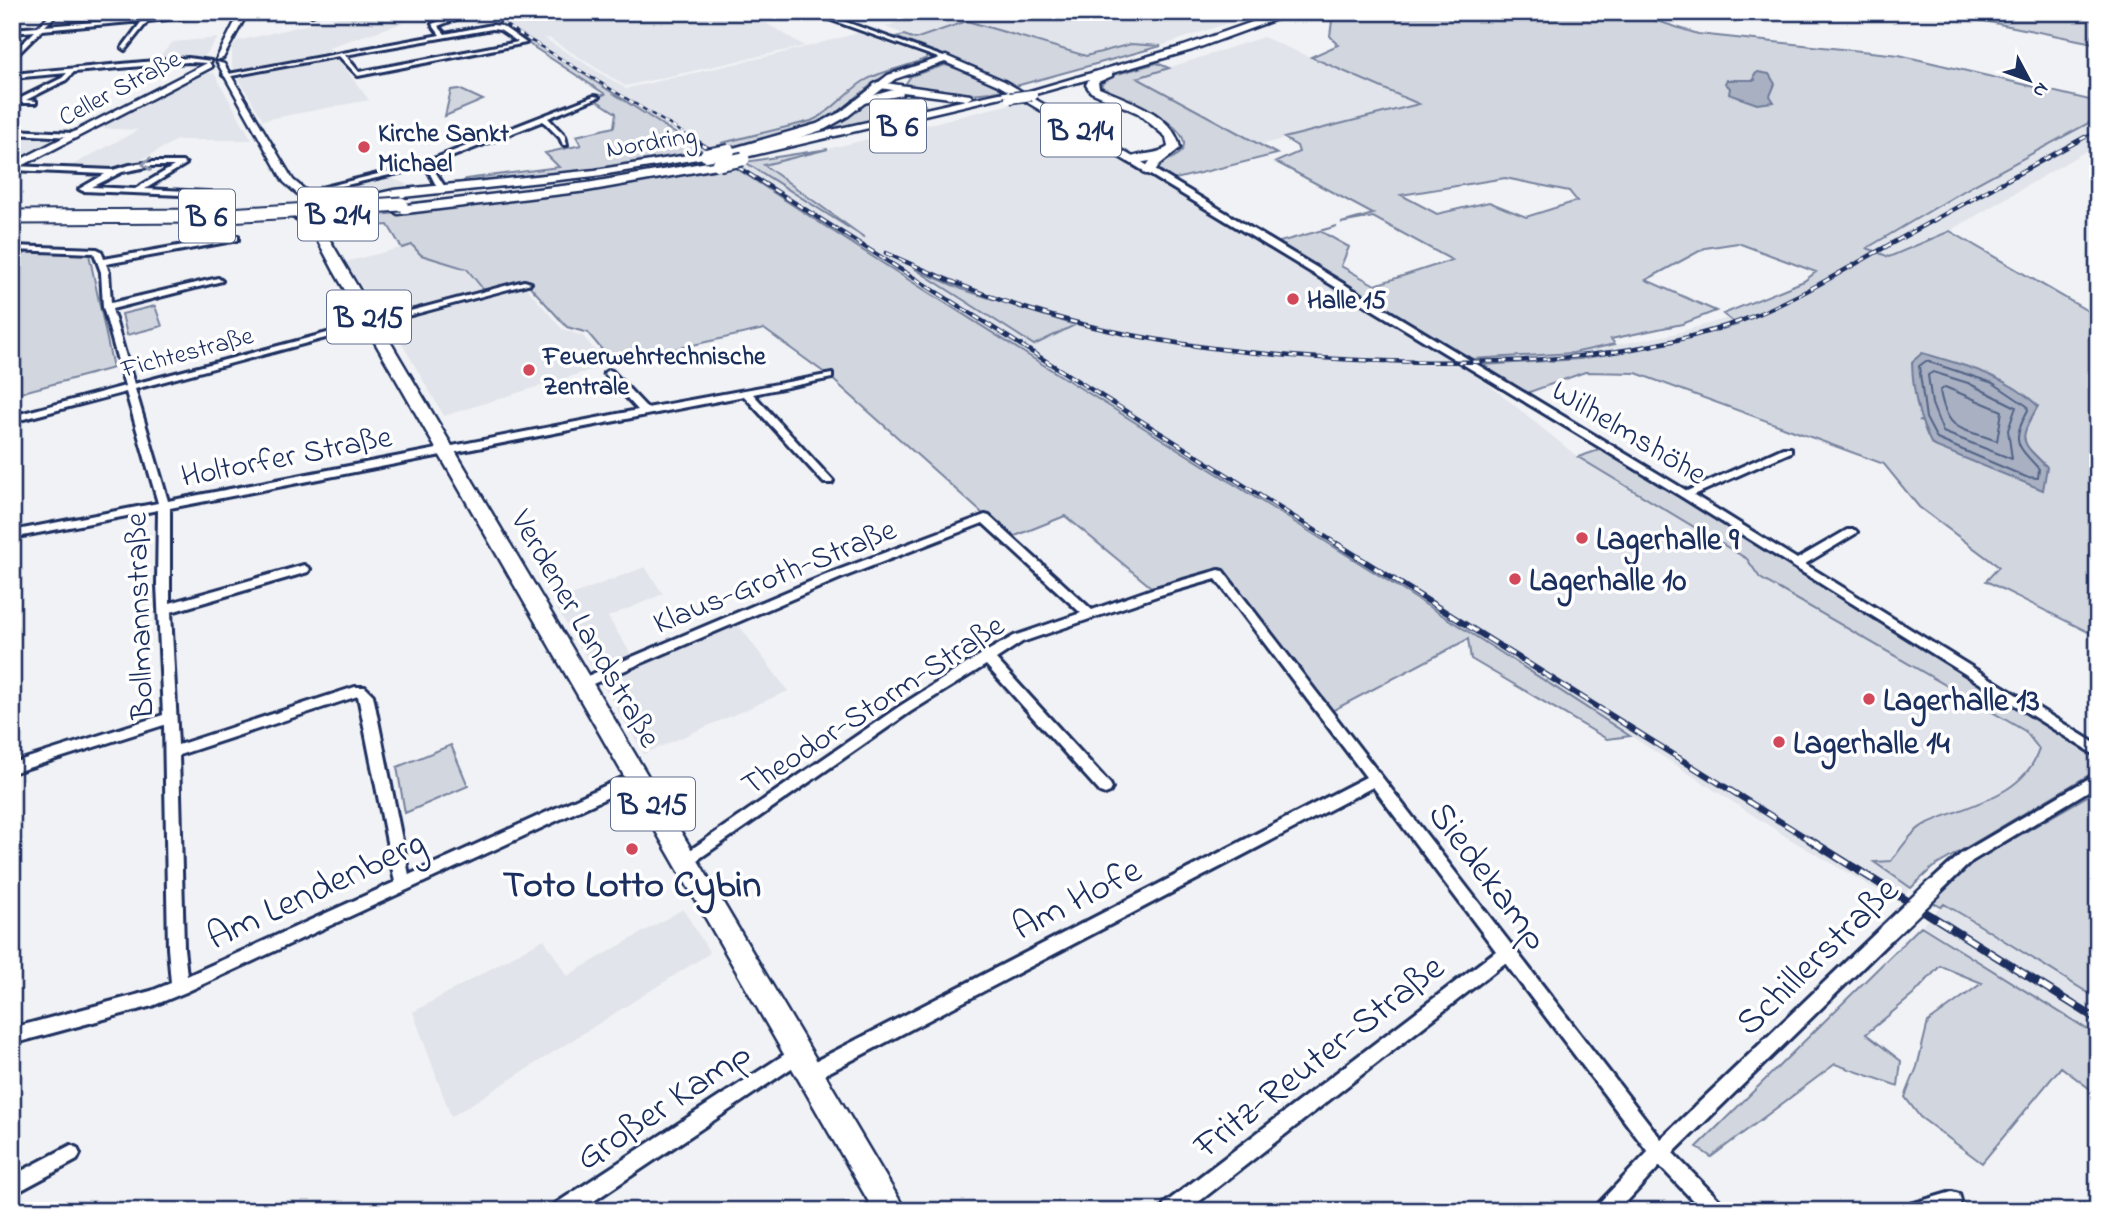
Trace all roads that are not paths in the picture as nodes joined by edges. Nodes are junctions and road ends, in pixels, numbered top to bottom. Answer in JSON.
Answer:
{"nodes":[{"id":1,"x":56,"y":12,"type":"edge"},
{"id":2,"x":151,"y":12,"type":"edge"},
{"id":3,"x":232,"y":12,"type":"edge"},
{"id":4,"x":244,"y":12,"type":"edge"},
{"id":5,"x":462,"y":12,"type":"edge"},
{"id":6,"x":812,"y":12,"type":"edge"},
{"id":7,"x":1279,"y":12,"type":"edge"},
{"id":8,"x":1291,"y":12,"type":"edge"},
{"id":9,"x":145,"y":19,"type":"junction"},
{"id":10,"x":41,"y":28,"type":"junction"},
{"id":11,"x":12,"y":30,"type":"edge"},
{"id":12,"x":444,"y":36,"type":"junction"},
{"id":13,"x":125,"y":47,"type":"dead end"},
{"id":14,"x":340,"y":54,"type":"junction"},
{"id":15,"x":12,"y":58,"type":"edge"},
{"id":16,"x":946,"y":60,"type":"junction"},
{"id":17,"x":216,"y":65,"type":"junction"},
{"id":18,"x":1108,"y":70,"type":"junction"},
{"id":19,"x":72,"y":71,"type":"junction"},
{"id":20,"x":902,"y":74,"type":"junction"},
{"id":21,"x":12,"y":76,"type":"edge"},
{"id":22,"x":878,"y":85,"type":"junction"},
{"id":23,"x":910,"y":92,"type":"junction"},
{"id":24,"x":1020,"y":92,"type":"junction"},
{"id":25,"x":596,"y":97,"type":"dead end"},
{"id":26,"x":1115,"y":99,"type":"junction"},
{"id":27,"x":34,"y":102,"type":"dead end"},
{"id":28,"x":858,"y":103,"type":"junction"},
{"id":29,"x":543,"y":117,"type":"junction"},
{"id":30,"x":871,"y":127,"type":"junction"},
{"id":31,"x":12,"y":132,"type":"edge"},
{"id":32,"x":73,"y":135,"type":"junction"},
{"id":33,"x":565,"y":144,"type":"dead end"},
{"id":34,"x":1168,"y":153,"type":"junction"},
{"id":35,"x":736,"y":155,"type":"junction"},
{"id":36,"x":713,"y":160,"type":"junction"},
{"id":37,"x":1132,"y":160,"type":"junction"},
{"id":38,"x":425,"y":165,"type":"junction"},
{"id":39,"x":12,"y":168,"type":"edge"},
{"id":40,"x":1149,"y":171,"type":"junction"},
{"id":41,"x":112,"y":172,"type":"junction"},
{"id":42,"x":324,"y":188,"type":"dead end"},
{"id":43,"x":442,"y":189,"type":"junction"},
{"id":44,"x":138,"y":190,"type":"junction"},
{"id":45,"x":315,"y":204,"type":"junction"},
{"id":46,"x":344,"y":205,"type":"junction"},
{"id":47,"x":209,"y":206,"type":"dead end"},
{"id":48,"x":297,"y":215,"type":"junction"},
{"id":49,"x":12,"y":220,"type":"edge"},
{"id":50,"x":320,"y":220,"type":"junction"},
{"id":51,"x":235,"y":238,"type":"dead end"},
{"id":52,"x":12,"y":248,"type":"edge"},
{"id":53,"x":28,"y":249,"type":"junction"},
{"id":54,"x":99,"y":257,"type":"junction"},
{"id":55,"x":12,"y":258,"type":"edge"},
{"id":56,"x":218,"y":281,"type":"dead end"},
{"id":57,"x":527,"y":282,"type":"dead end"},
{"id":58,"x":107,"y":307,"type":"junction"},
{"id":59,"x":373,"y":324,"type":"junction"},
{"id":60,"x":609,"y":373,"type":"dead end"},
{"id":61,"x":829,"y":376,"type":"dead end"},
{"id":62,"x":132,"y":387,"type":"junction"},
{"id":63,"x":746,"y":392,"type":"junction"},
{"id":64,"x":645,"y":412,"type":"junction"},
{"id":65,"x":12,"y":419,"type":"edge"},
{"id":66,"x":445,"y":449,"type":"junction"},
{"id":67,"x":1787,"y":450,"type":"dead end"},
{"id":68,"x":828,"y":481,"type":"dead end"},
{"id":69,"x":1686,"y":495,"type":"junction"},
{"id":70,"x":164,"y":506,"type":"junction"},
{"id":71,"x":1851,"y":532,"type":"dead end"},
{"id":72,"x":12,"y":535,"type":"edge"},
{"id":73,"x":1797,"y":564,"type":"junction"},
{"id":74,"x":304,"y":569,"type":"dead end"},
{"id":75,"x":1219,"y":574,"type":"joint"},
{"id":76,"x":165,"y":609,"type":"junction"},
{"id":77,"x":1088,"y":614,"type":"junction"},
{"id":78,"x":987,"y":657,"type":"junction"},
{"id":79,"x":583,"y":683,"type":"junction"},
{"id":80,"x":170,"y":718,"type":"junction"},
{"id":81,"x":172,"y":752,"type":"junction"},
{"id":82,"x":2098,"y":752,"type":"edge"},
{"id":83,"x":12,"y":768,"type":"edge"},
{"id":84,"x":638,"y":777,"type":"junction"},
{"id":85,"x":2098,"y":778,"type":"edge"},
{"id":86,"x":1373,"y":780,"type":"junction"},
{"id":87,"x":1105,"y":788,"type":"dead end"},
{"id":88,"x":685,"y":861,"type":"junction"},
{"id":89,"x":403,"y":884,"type":"junction"},
{"id":90,"x":1934,"y":888,"type":"joint"},
{"id":91,"x":1888,"y":932,"type":"joint"},
{"id":92,"x":1506,"y":953,"type":"junction"},
{"id":93,"x":180,"y":987,"type":"junction"},
{"id":94,"x":12,"y":1036,"type":"edge"},
{"id":95,"x":804,"y":1063,"type":"junction"},
{"id":96,"x":71,"y":1153,"type":"dead end"},
{"id":97,"x":1657,"y":1155,"type":"junction"},
{"id":98,"x":12,"y":1186,"type":"edge"},
{"id":99,"x":1952,"y":1201,"type":"dead end"},
{"id":100,"x":562,"y":1211,"type":"edge"},
{"id":101,"x":891,"y":1211,"type":"edge"},
{"id":102,"x":1171,"y":1211,"type":"edge"},
{"id":103,"x":1605,"y":1211,"type":"edge"},
{"id":104,"x":1716,"y":1211,"type":"edge"},
{"id":105,"x":1918,"y":1211,"type":"edge"}],
"edges":[{"from":1,"to":10,"type":"street"},
{"from":2,"to":9,"type":"street"},
{"from":3,"to":9,"type":"street"},
{"from":4,"to":17,"type":"main road"},
{"from":5,"to":12,"type":"street"},
{"from":6,"to":16,"type":"street"},
{"from":7,"to":18,"type":"highway","number":"B 6"},
{"from":8,"to":18,"type":"highway","number":"B 214"},
{"from":9,"to":10,"type":"street"},
{"from":9,"to":13,"type":"street"},
{"from":10,"to":11,"type":"street"},
{"from":10,"to":15,"type":"street"},
{"from":12,"to":14,"type":"street"},
{"from":12,"to":14,"type":"street"},
{"from":14,"to":17,"type":"street"},
{"from":16,"to":20,"type":"main road","name":"Nordring"},
{"from":16,"to":37,"type":"main road","number":"B 214"},
{"from":17,"to":19,"type":"street"},
{"from":17,"to":32,"type":"main road","name":"Celler Straße"},
{"from":17,"to":45,"type":"main road"},
{"from":18,"to":24,"type":"highway","number":"B 6"},
{"from":18,"to":26,"type":"highway","number":"B 214"},
{"from":19,"to":21,"type":"street"},
{"from":19,"to":27,"type":"street"},
{"from":20,"to":22,"type":"main road","name":"Nordring"},
{"from":20,"to":23,"type":"highway"},
{"from":22,"to":23,"type":"highway","number":"B 6"},
{"from":22,"to":28,"type":"main road","name":"Nordring"},
{"from":23,"to":24,"type":"highway","number":"B 214"},
{"from":23,"to":28,"type":"highway","number":"B 6"},
{"from":23,"to":30,"type":"highway","number":"B 6"},
{"from":24,"to":26,"type":"highway"},
{"from":24,"to":30,"type":"highway","number":"B 6"},
{"from":24,"to":35,"type":"highway","number":"B 6"},
{"from":25,"to":29,"type":"street"},
{"from":26,"to":34,"type":"highway","number":"B 214"},
{"from":28,"to":35,"type":"main road","name":"Nordring"},
{"from":29,"to":33,"type":"street"},
{"from":29,"to":38,"type":"street"},
{"from":30,"to":35,"type":"highway","number":"B 6"},
{"from":31,"to":32,"type":"street"},
{"from":32,"to":39,"type":"main road","name":"Celler Straße"},
{"from":34,"to":37,"type":"highway","number":"B 214"},
{"from":34,"to":40,"type":"highway","number":"B 214"},
{"from":35,"to":36,"type":"highway","number":"B 6","bridge":true},
{"from":36,"to":43,"type":"main road","name":"Nordring","number":"B 214"},
{"from":36,"to":49,"type":"highway","number":"B 6"},
{"from":37,"to":40,"type":"street","name":"Wilhelmshöhe"},
{"from":38,"to":42,"type":"street"},
{"from":38,"to":43,"type":"street"},
{"from":39,"to":41,"type":"street"},
{"from":40,"to":69,"type":"street","name":"Wilhelmshöhe"},
{"from":41,"to":44,"type":"street"},
{"from":44,"to":41,"type":"street","one_way":true},
{"from":43,"to":46,"type":"main road","name":"Nordring","number":"B 214"},
{"from":44,"to":47,"type":"street"},
{"from":45,"to":46,"type":"main road","number":"B 214"},
{"from":45,"to":48,"type":"main road","number":"B 214"},
{"from":46,"to":50,"type":"main road","number":"B 214"},
{"from":48,"to":49,"type":"main road","number":"B 214"},
{"from":48,"to":50,"type":"main road","number":"B 214"},
{"from":50,"to":59,"type":"main road","name":"Verdener Landstraße","number":"B 215"},
{"from":51,"to":54,"type":"street"},
{"from":52,"to":53,"type":"street"},
{"from":53,"to":54,"type":"street"},
{"from":53,"to":55,"type":"street"},
{"from":54,"to":58,"type":"street","name":"Bollmannstraße"},
{"from":56,"to":58,"type":"street"},
{"from":57,"to":59,"type":"street","name":"Fichtestraße"},
{"from":58,"to":62,"type":"street","name":"Bollmannstraße"},
{"from":59,"to":62,"type":"street","name":"Fichtestraße"},
{"from":59,"to":66,"type":"main road","name":"Verdener Landstraße","number":"B 215"},
{"from":60,"to":64,"type":"street"},
{"from":61,"to":63,"type":"street","name":"Holtorfer Straße"},
{"from":62,"to":65,"type":"street","name":"Fichtestraße"},
{"from":62,"to":70,"type":"street","name":"Bollmannstraße"},
{"from":63,"to":64,"type":"street","name":"Holtorfer Straße"},
{"from":63,"to":68,"type":"street"},
{"from":64,"to":66,"type":"street","name":"Holtorfer Straße"},
{"from":66,"to":70,"type":"street","name":"Holtorfer Straße"},
{"from":66,"to":79,"type":"main road","name":"Verdener Landstraße","number":"B 215"},
{"from":67,"to":69,"type":"street"},
{"from":69,"to":73,"type":"street","name":"Wilhelmshöhe"},
{"from":70,"to":72,"type":"street","name":"Holtorfer Straße"},
{"from":70,"to":76,"type":"street","name":"Bollmannstraße"},
{"from":71,"to":73,"type":"street"},
{"from":73,"to":82,"type":"street","name":"Wilhelmshöhe"},
{"from":74,"to":76,"type":"street"},
{"from":75,"to":77,"type":"street","name":"Theodor-Storm-Straße"},
{"from":75,"to":86,"type":"street","name":"Siedekamp"},
{"from":76,"to":80,"type":"street","name":"Bollmannstraße"},
{"from":77,"to":78,"type":"street","name":"Theodor-Storm-Straße"},
{"from":77,"to":79,"type":"street","name":"Klaus-Groth-Straße"},
{"from":78,"to":87,"type":"street"},
{"from":78,"to":88,"type":"street","name":"Theodor-Storm-Straße"},
{"from":79,"to":84,"type":"main road","name":"Verdener Landstraße","number":"B 215"},
{"from":80,"to":81,"type":"street","name":"Bollmannstraße"},
{"from":80,"to":83,"type":"street"},
{"from":81,"to":89,"type":"street"},
{"from":81,"to":93,"type":"street","name":"Bollmannstraße"},
{"from":84,"to":88,"type":"main road","name":"Verdener Landstraße","number":"B 215"},
{"from":84,"to":89,"type":"street","name":"Am Lendenberg"},
{"from":85,"to":90,"type":"street","name":"Schillerstraße"},
{"from":86,"to":92,"type":"street","name":"Siedekamp"},
{"from":86,"to":95,"type":"street","name":"Am Hofe"},
{"from":88,"to":95,"type":"main road","name":"Verdener Landstraße","number":"B 215"},
{"from":89,"to":93,"type":"street","name":"Am Lendenberg"},
{"from":90,"to":91,"type":"street","name":"Schillerstraße","bridge":true},
{"from":91,"to":97,"type":"street","name":"Schillerstraße"},
{"from":92,"to":97,"type":"street","name":"Siedekamp"},
{"from":92,"to":102,"type":"street","name":"Fritz-Reuter-Straße"},
{"from":93,"to":94,"type":"street","name":"Am Lendenberg"},
{"from":95,"to":100,"type":"street","name":"Großer Kamp"},
{"from":95,"to":101,"type":"main road","name":"Verdener Landstraße","number":"B 215"},
{"from":96,"to":98,"type":"street"},
{"from":97,"to":103,"type":"street","name":"Schillerstraße"},
{"from":97,"to":104,"type":"street","name":"Siedekamp"},
{"from":99,"to":105,"type":"street"}]}
